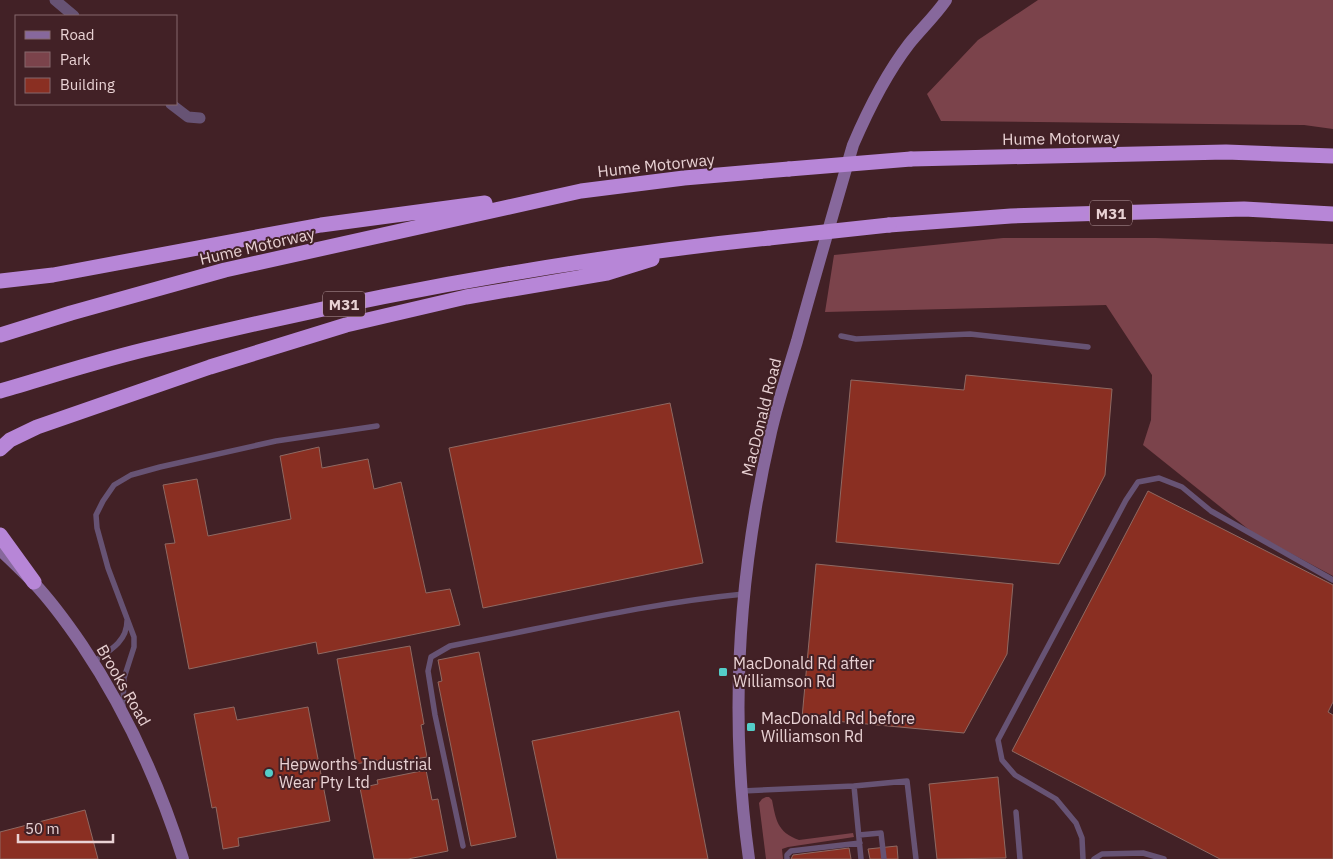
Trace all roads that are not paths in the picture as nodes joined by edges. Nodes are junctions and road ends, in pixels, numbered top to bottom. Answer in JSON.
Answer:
{"nodes":[{"id":1,"x":55,"y":0,"type":"edge"},
{"id":2,"x":946,"y":0,"type":"edge"},
{"id":3,"x":955,"y":0,"type":"edge"},
{"id":4,"x":936,"y":14,"type":"junction"},
{"id":5,"x":73,"y":15,"type":"edge"},
{"id":6,"x":172,"y":105,"type":"edge"},
{"id":7,"x":200,"y":118,"type":"dead end"},
{"id":8,"x":1333,"y":156,"type":"edge"},
{"id":9,"x":581,"y":191,"type":"junction"},
{"id":10,"x":1333,"y":214,"type":"edge"},
{"id":11,"x":694,"y":246,"type":"junction"},
{"id":12,"x":0,"y":281,"type":"edge"},
{"id":13,"x":0,"y":335,"type":"edge"},
{"id":14,"x":841,"y":336,"type":"dead end"},
{"id":15,"x":1088,"y":347,"type":"dead end"},
{"id":16,"x":0,"y":391,"type":"edge"},
{"id":17,"x":377,"y":426,"type":"dead end"},
{"id":18,"x":0,"y":449,"type":"edge"},
{"id":19,"x":0,"y":535,"type":"edge"},
{"id":20,"x":0,"y":550,"type":"edge"},
{"id":21,"x":1333,"y":580,"type":"edge"},
{"id":22,"x":34,"y":582,"type":"junction"},
{"id":23,"x":744,"y":594,"type":"junction"},
{"id":24,"x":126,"y":614,"type":"junction"},
{"id":25,"x":93,"y":662,"type":"junction"},
{"id":26,"x":123,"y":714,"type":"junction"},
{"id":27,"x":854,"y":786,"type":"junction"},
{"id":28,"x":741,"y":791,"type":"junction"},
{"id":29,"x":1016,"y":812,"type":"dead end"},
{"id":30,"x":859,"y":835,"type":"junction"},
{"id":31,"x":860,"y":843,"type":"junction"},
{"id":32,"x":462,"y":846,"type":"dead end"},
{"id":33,"x":183,"y":859,"type":"edge"},
{"id":34,"x":749,"y":859,"type":"edge"},
{"id":35,"x":787,"y":859,"type":"edge"},
{"id":36,"x":861,"y":859,"type":"edge"},
{"id":37,"x":884,"y":859,"type":"edge"},
{"id":38,"x":916,"y":859,"type":"edge"},
{"id":39,"x":1020,"y":859,"type":"edge"},
{"id":40,"x":1083,"y":859,"type":"edge"},
{"id":41,"x":1094,"y":859,"type":"edge"},
{"id":42,"x":1164,"y":859,"type":"edge"}],
"edges":[{"from":1,"to":5,"type":"street"},
{"from":2,"to":4,"type":"street","name":"MacDonald Road"},
{"from":3,"to":4,"type":"street","name":"MacDonald Road"},
{"from":4,"to":23,"type":"street","name":"MacDonald Road"},
{"from":6,"to":7,"type":"street"},
{"from":8,"to":9,"type":"highway","name":"Hume Motorway","bridge":true},
{"from":9,"to":12,"type":"highway"},
{"from":9,"to":13,"type":"highway","name":"Hume Motorway"},
{"from":10,"to":11,"type":"highway","number":"M31","bridge":true},
{"from":11,"to":16,"type":"highway","number":"M31"},
{"from":11,"to":18,"type":"highway"},
{"from":14,"to":15,"type":"lane"},
{"from":17,"to":24,"type":"lane"},
{"from":19,"to":22,"type":"highway"},
{"from":20,"to":22,"type":"street","name":"Brooks Road"},
{"from":21,"to":40,"type":"lane"},
{"from":22,"to":25,"type":"street","name":"Brooks Road"},
{"from":23,"to":28,"type":"street","name":"MacDonald Road"},
{"from":23,"to":32,"type":"lane"},
{"from":24,"to":25,"type":"lane"},
{"from":24,"to":26,"type":"lane"},
{"from":25,"to":26,"type":"street","name":"Brooks Road"},
{"from":26,"to":33,"type":"street","name":"Brooks Road"},
{"from":27,"to":28,"type":"lane"},
{"from":27,"to":30,"type":"lane"},
{"from":27,"to":38,"type":"lane"},
{"from":28,"to":34,"type":"street","name":"MacDonald Road"},
{"from":29,"to":39,"type":"lane"},
{"from":30,"to":31,"type":"lane"},
{"from":30,"to":37,"type":"lane"},
{"from":31,"to":35,"type":"lane"},
{"from":31,"to":36,"type":"lane"},
{"from":41,"to":42,"type":"lane"}]}
